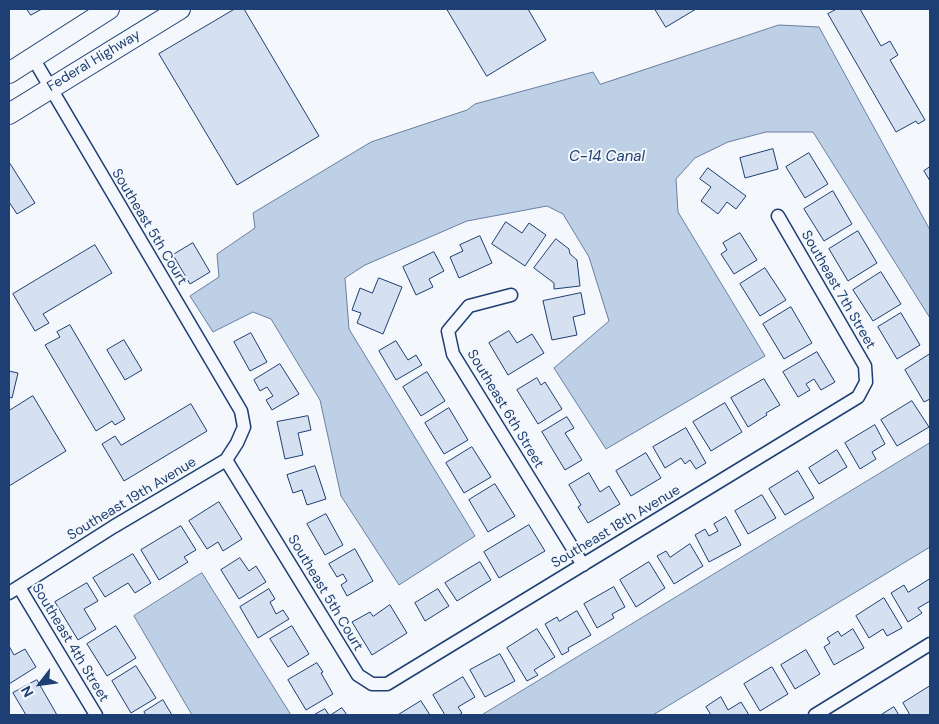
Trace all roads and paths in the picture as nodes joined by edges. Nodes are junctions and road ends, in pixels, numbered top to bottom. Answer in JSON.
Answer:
{"nodes":[{"id":1,"x":109,"y":9,"type":"edge"},
{"id":2,"x":180,"y":9,"type":"edge"},
{"id":3,"x":32,"y":58,"type":"junction"},
{"id":4,"x":9,"y":73,"type":"edge"},
{"id":5,"x":50,"y":88,"type":"junction"},
{"id":6,"x":9,"y":114,"type":"edge"},
{"id":7,"x":778,"y":216,"type":"dead end"},
{"id":8,"x":511,"y":295,"type":"dead end"},
{"id":9,"x":866,"y":382,"type":"joint"},
{"id":10,"x":241,"y":411,"type":"joint"},
{"id":11,"x":226,"y":460,"type":"junction"},
{"id":12,"x":583,"y":565,"type":"junction"},
{"id":13,"x":14,"y":590,"type":"edge"},
{"id":14,"x":930,"y":644,"type":"edge"},
{"id":15,"x":372,"y":684,"type":"joint"},
{"id":16,"x":96,"y":715,"type":"edge"},
{"id":17,"x":815,"y":715,"type":"edge"}],
"edges":[{"from":1,"to":3,"type":"main road"},
{"from":2,"to":5,"type":"main road","name":"Federal Highway"},
{"from":3,"to":4,"type":"main road"},
{"from":3,"to":5,"type":"street","name":"Southeast 5th Court"},
{"from":5,"to":6,"type":"main road","name":"Federal Highway"},
{"from":5,"to":10,"type":"street","name":"Southeast 5th Court"},
{"from":7,"to":9,"type":"street","name":"Southeast 7th Street"},
{"from":8,"to":12,"type":"street","name":"Southeast 6th Street"},
{"from":9,"to":12,"type":"street","name":"Southeast 18th Avenue"},
{"from":10,"to":11,"type":"street","name":"Southeast 19th Avenue"},
{"from":11,"to":13,"type":"street","name":"Southeast 19th Avenue"},
{"from":11,"to":15,"type":"street","name":"Southeast 5th Court"},
{"from":12,"to":15,"type":"street","name":"Southeast 18th Avenue"},
{"from":13,"to":16,"type":"street","name":"Southeast 4th Street"},
{"from":14,"to":17,"type":"street"}]}
